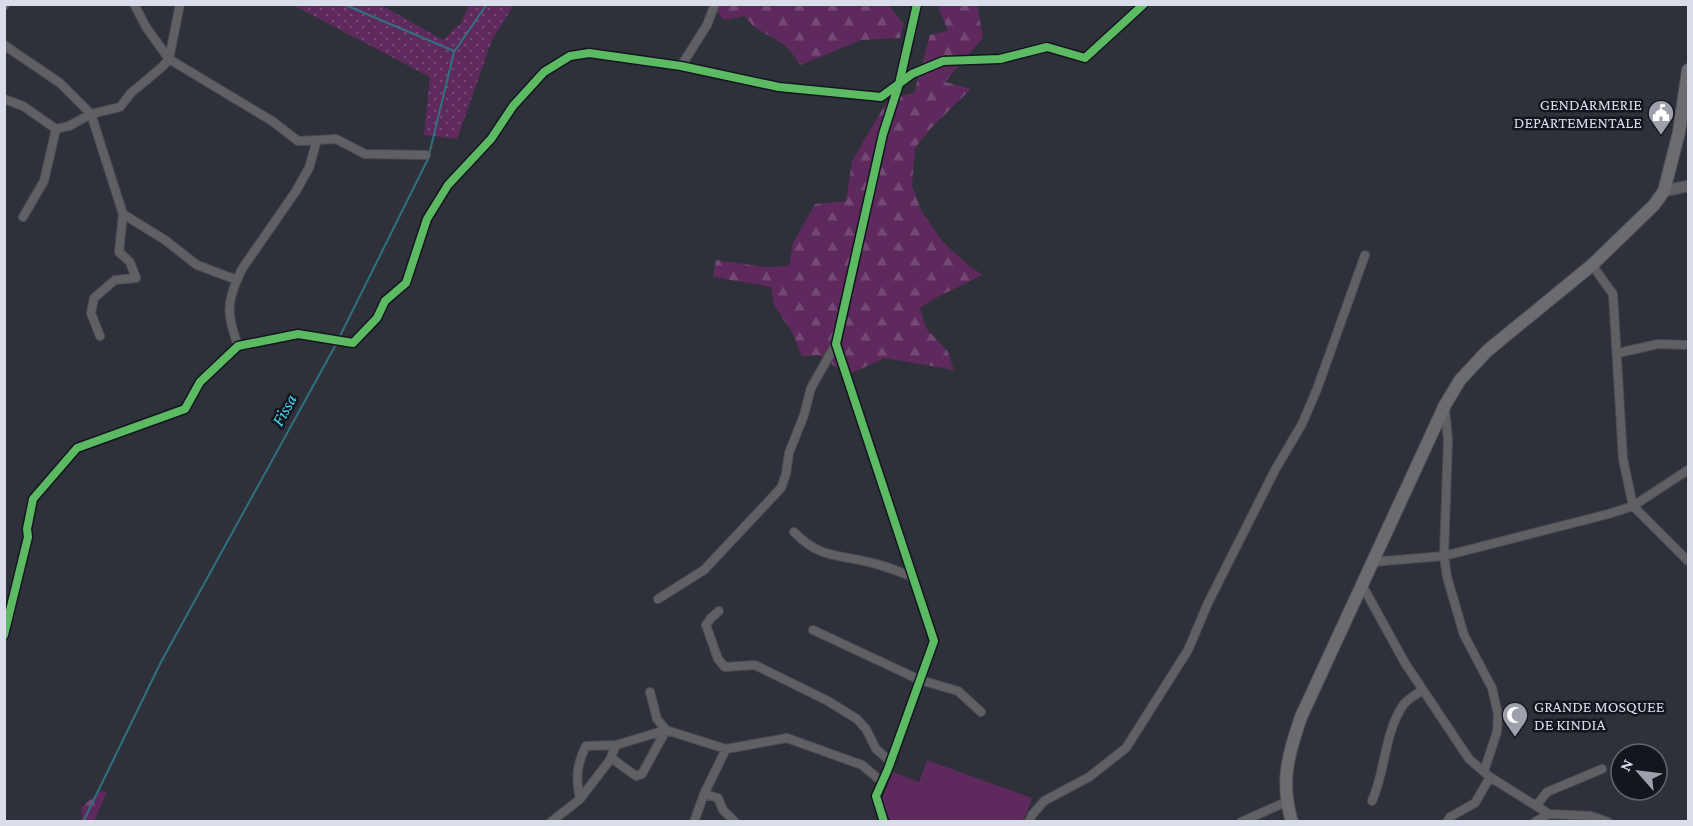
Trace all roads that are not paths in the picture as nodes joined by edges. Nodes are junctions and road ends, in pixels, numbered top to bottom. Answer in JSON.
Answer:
{"nodes":[{"id":1,"x":134,"y":4,"type":"edge"},
{"id":2,"x":715,"y":4,"type":"edge"},
{"id":3,"x":917,"y":4,"type":"edge"},
{"id":4,"x":1144,"y":4,"type":"edge"},
{"id":5,"x":179,"y":5,"type":"edge"},
{"id":6,"x":4,"y":45,"type":"edge"},
{"id":7,"x":169,"y":59,"type":"junction"},
{"id":8,"x":681,"y":66,"type":"junction"},
{"id":9,"x":1689,"y":70,"type":"edge"},
{"id":10,"x":898,"y":84,"type":"junction"},
{"id":11,"x":4,"y":99,"type":"edge"},
{"id":12,"x":91,"y":114,"type":"junction"},
{"id":13,"x":56,"y":129,"type":"junction"},
{"id":14,"x":1684,"y":132,"type":"edge"},
{"id":15,"x":316,"y":140,"type":"junction"},
{"id":16,"x":426,"y":155,"type":"dead end"},
{"id":17,"x":1689,"y":186,"type":"edge"},
{"id":18,"x":1664,"y":190,"type":"junction"},
{"id":19,"x":123,"y":214,"type":"junction"},
{"id":20,"x":23,"y":217,"type":"dead end"},
{"id":21,"x":1365,"y":255,"type":"dead end"},
{"id":22,"x":1592,"y":265,"type":"junction"},
{"id":23,"x":237,"y":280,"type":"junction"},
{"id":24,"x":100,"y":336,"type":"dead end"},
{"id":25,"x":836,"y":344,"type":"junction"},
{"id":26,"x":1689,"y":345,"type":"edge"},
{"id":27,"x":238,"y":346,"type":"junction"},
{"id":28,"x":1618,"y":353,"type":"junction"},
{"id":29,"x":1445,"y":405,"type":"junction"},
{"id":30,"x":1689,"y":470,"type":"edge"},
{"id":31,"x":1633,"y":506,"type":"junction"},
{"id":32,"x":794,"y":532,"type":"dead end"},
{"id":33,"x":1444,"y":556,"type":"junction"},
{"id":34,"x":1689,"y":561,"type":"edge"},
{"id":35,"x":1372,"y":562,"type":"junction"},
{"id":36,"x":913,"y":577,"type":"junction"},
{"id":37,"x":1362,"y":585,"type":"junction"},
{"id":38,"x":658,"y":599,"type":"dead end"},
{"id":39,"x":719,"y":611,"type":"dead end"},
{"id":40,"x":813,"y":630,"type":"dead end"},
{"id":41,"x":4,"y":635,"type":"edge"},
{"id":42,"x":920,"y":680,"type":"junction"},
{"id":43,"x":1423,"y":690,"type":"junction"},
{"id":44,"x":650,"y":692,"type":"dead end"},
{"id":45,"x":981,"y":712,"type":"dead end"},
{"id":46,"x":666,"y":730,"type":"junction"},
{"id":47,"x":616,"y":745,"type":"junction"},
{"id":48,"x":726,"y":749,"type":"junction"},
{"id":49,"x":610,"y":760,"type":"junction"},
{"id":50,"x":891,"y":762,"type":"junction"},
{"id":51,"x":1602,"y":769,"type":"dead end"},
{"id":52,"x":1487,"y":774,"type":"junction"},
{"id":53,"x":882,"y":782,"type":"junction"},
{"id":54,"x":704,"y":794,"type":"junction"},
{"id":55,"x":580,"y":799,"type":"junction"},
{"id":56,"x":1371,"y":801,"type":"dead end"},
{"id":57,"x":1286,"y":802,"type":"junction"},
{"id":58,"x":1536,"y":806,"type":"junction"},
{"id":59,"x":1549,"y":814,"type":"junction"},
{"id":60,"x":551,"y":822,"type":"edge"},
{"id":61,"x":694,"y":822,"type":"edge"},
{"id":62,"x":735,"y":822,"type":"edge"},
{"id":63,"x":884,"y":822,"type":"edge"},
{"id":64,"x":1029,"y":822,"type":"edge"},
{"id":65,"x":1241,"y":822,"type":"edge"},
{"id":66,"x":1292,"y":822,"type":"edge"},
{"id":67,"x":1447,"y":822,"type":"edge"},
{"id":68,"x":1535,"y":822,"type":"edge"},
{"id":69,"x":1608,"y":822,"type":"edge"}],
"edges":[{"from":1,"to":7,"type":"street"},
{"from":2,"to":8,"type":"street"},
{"from":3,"to":10,"type":"street"},
{"from":4,"to":10,"type":"street"},
{"from":5,"to":7,"type":"street"},
{"from":6,"to":12,"type":"street"},
{"from":7,"to":12,"type":"street"},
{"from":7,"to":15,"type":"street"},
{"from":8,"to":10,"type":"street"},
{"from":8,"to":27,"type":"street"},
{"from":9,"to":14,"type":"main road"},
{"from":10,"to":25,"type":"street"},
{"from":11,"to":13,"type":"street"},
{"from":12,"to":13,"type":"street"},
{"from":12,"to":19,"type":"street"},
{"from":13,"to":20,"type":"street"},
{"from":14,"to":18,"type":"main road"},
{"from":15,"to":16,"type":"street"},
{"from":15,"to":23,"type":"street"},
{"from":17,"to":18,"type":"street"},
{"from":18,"to":22,"type":"main road"},
{"from":19,"to":23,"type":"street"},
{"from":19,"to":24,"type":"street"},
{"from":21,"to":64,"type":"street"},
{"from":22,"to":28,"type":"street"},
{"from":22,"to":29,"type":"main road"},
{"from":23,"to":27,"type":"street"},
{"from":25,"to":36,"type":"street"},
{"from":25,"to":38,"type":"street"},
{"from":26,"to":28,"type":"street"},
{"from":27,"to":41,"type":"street"},
{"from":28,"to":31,"type":"street"},
{"from":29,"to":33,"type":"street"},
{"from":29,"to":35,"type":"main road"},
{"from":30,"to":31,"type":"street"},
{"from":31,"to":33,"type":"street"},
{"from":31,"to":34,"type":"street"},
{"from":32,"to":36,"type":"street"},
{"from":33,"to":35,"type":"street"},
{"from":33,"to":52,"type":"street"},
{"from":35,"to":37,"type":"main road"},
{"from":36,"to":42,"type":"street"},
{"from":37,"to":43,"type":"street"},
{"from":37,"to":57,"type":"main road"},
{"from":39,"to":50,"type":"street"},
{"from":40,"to":42,"type":"street"},
{"from":42,"to":45,"type":"street"},
{"from":42,"to":50,"type":"street"},
{"from":43,"to":52,"type":"street"},
{"from":43,"to":56,"type":"street"},
{"from":44,"to":46,"type":"street"},
{"from":46,"to":47,"type":"street"},
{"from":46,"to":48,"type":"street"},
{"from":46,"to":49,"type":"street"},
{"from":47,"to":49,"type":"street"},
{"from":47,"to":55,"type":"street"},
{"from":48,"to":53,"type":"street"},
{"from":48,"to":54,"type":"street"},
{"from":49,"to":55,"type":"street"},
{"from":50,"to":53,"type":"street"},
{"from":51,"to":58,"type":"street"},
{"from":52,"to":58,"type":"street"},
{"from":52,"to":67,"type":"street"},
{"from":53,"to":63,"type":"street"},
{"from":54,"to":61,"type":"street"},
{"from":54,"to":62,"type":"street"},
{"from":55,"to":60,"type":"street"},
{"from":57,"to":65,"type":"street"},
{"from":57,"to":66,"type":"main road"},
{"from":58,"to":59,"type":"street"},
{"from":59,"to":68,"type":"street"},
{"from":59,"to":69,"type":"street"}]}
